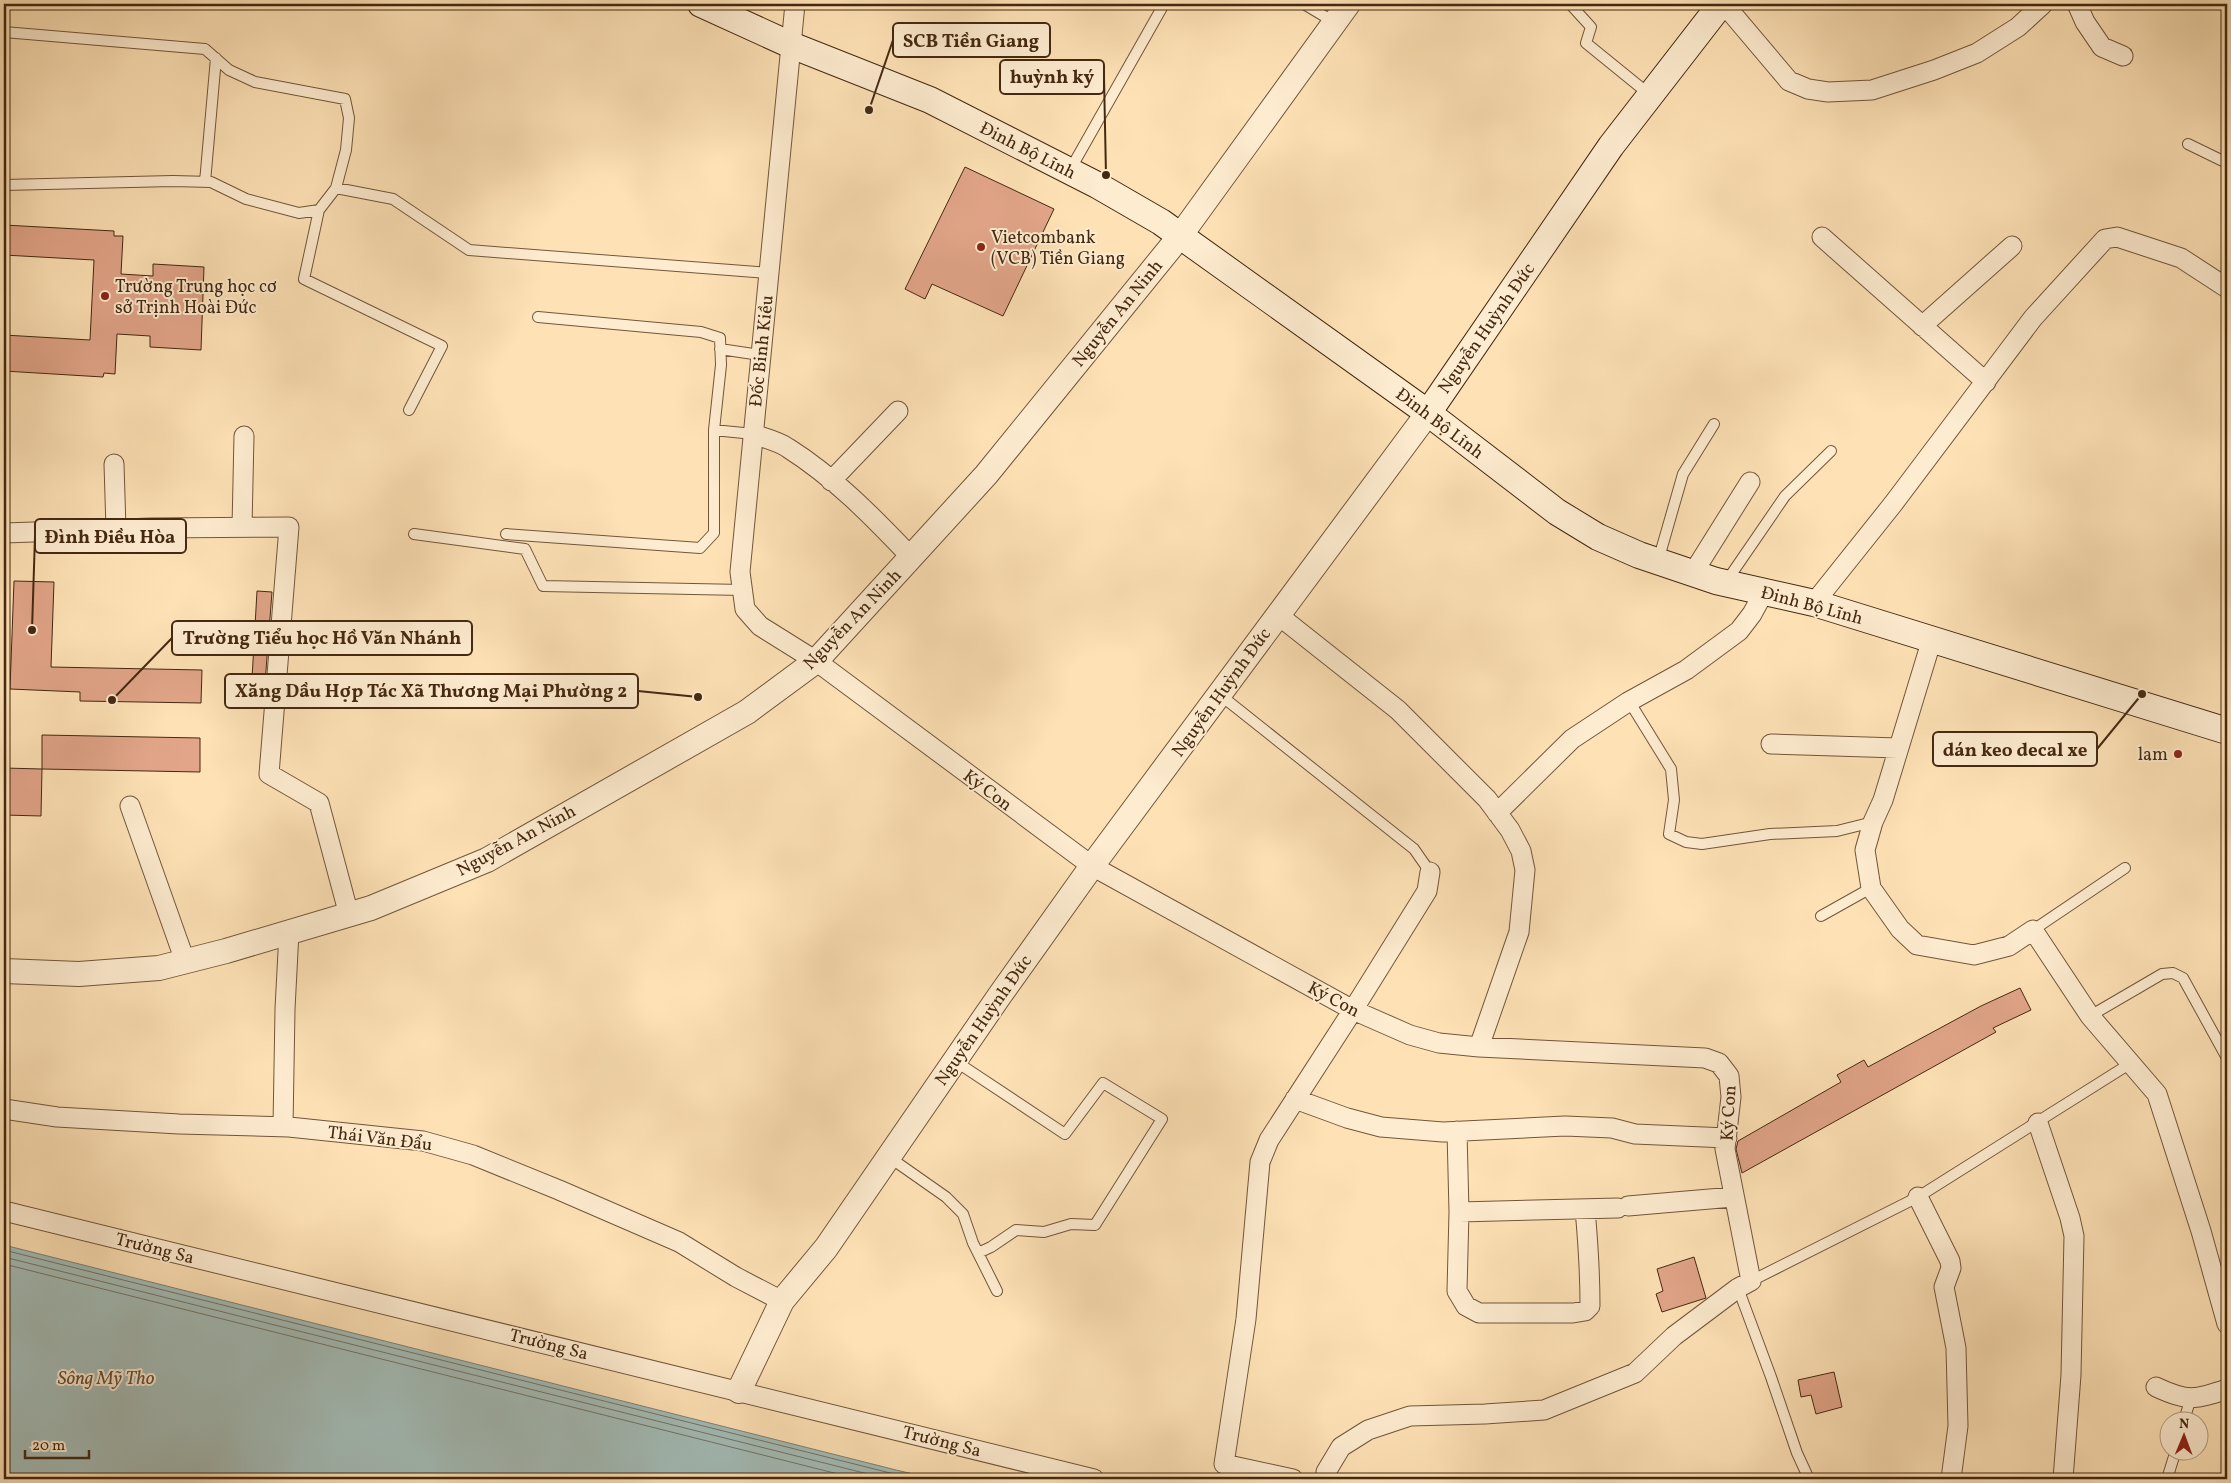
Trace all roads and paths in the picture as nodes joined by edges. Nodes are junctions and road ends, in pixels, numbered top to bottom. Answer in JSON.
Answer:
{"nodes":[{"id":1,"x":701,"y":4,"type":"edge"},
{"id":2,"x":795,"y":4,"type":"edge"},
{"id":3,"x":1164,"y":4,"type":"edge"},
{"id":4,"x":1304,"y":4,"type":"edge"},
{"id":5,"x":1570,"y":4,"type":"edge"},
{"id":6,"x":1723,"y":4,"type":"edge"},
{"id":7,"x":2043,"y":4,"type":"edge"},
{"id":8,"x":2077,"y":4,"type":"edge"},
{"id":9,"x":1341,"y":13,"type":"edge"},
{"id":10,"x":4,"y":32,"type":"edge"},
{"id":11,"x":791,"y":45,"type":"junction"},
{"id":12,"x":2123,"y":56,"type":"dead end"},
{"id":13,"x":216,"y":58,"type":"junction"},
{"id":14,"x":1651,"y":96,"type":"junction"},
{"id":15,"x":2188,"y":144,"type":"dead end"},
{"id":16,"x":2227,"y":163,"type":"edge"},
{"id":17,"x":1069,"y":171,"type":"junction"},
{"id":18,"x":205,"y":182,"type":"junction"},
{"id":19,"x":4,"y":185,"type":"edge"},
{"id":20,"x":336,"y":188,"type":"junction"},
{"id":21,"x":319,"y":210,"type":"junction"},
{"id":22,"x":1180,"y":236,"type":"junction"},
{"id":23,"x":1822,"y":237,"type":"dead end"},
{"id":24,"x":2012,"y":246,"type":"dead end"},
{"id":25,"x":769,"y":273,"type":"junction"},
{"id":26,"x":2227,"y":288,"type":"edge"},
{"id":27,"x":538,"y":317,"type":"dead end"},
{"id":28,"x":1922,"y":326,"type":"junction"},
{"id":29,"x":720,"y":349,"type":"junction"},
{"id":30,"x":760,"y":355,"type":"junction"},
{"id":31,"x":1986,"y":382,"type":"junction"},
{"id":32,"x":409,"y":410,"type":"dead end"},
{"id":33,"x":898,"y":411,"type":"dead end"},
{"id":34,"x":1428,"y":413,"type":"junction"},
{"id":35,"x":1714,"y":424,"type":"dead end"},
{"id":36,"x":714,"y":430,"type":"junction"},
{"id":37,"x":753,"y":434,"type":"junction"},
{"id":38,"x":244,"y":436,"type":"dead end"},
{"id":39,"x":1831,"y":451,"type":"dead end"},
{"id":40,"x":114,"y":464,"type":"dead end"},
{"id":41,"x":831,"y":481,"type":"junction"},
{"id":42,"x":1750,"y":482,"type":"dead end"},
{"id":43,"x":242,"y":527,"type":"junction"},
{"id":44,"x":116,"y":529,"type":"junction"},
{"id":45,"x":4,"y":533,"type":"edge"},
{"id":46,"x":414,"y":534,"type":"dead end"},
{"id":47,"x":506,"y":534,"type":"dead end"},
{"id":48,"x":911,"y":556,"type":"junction"},
{"id":49,"x":1658,"y":562,"type":"junction"},
{"id":50,"x":1693,"y":573,"type":"junction"},
{"id":51,"x":1725,"y":583,"type":"junction"},
{"id":52,"x":743,"y":590,"type":"junction"},
{"id":53,"x":1764,"y":592,"type":"junction"},
{"id":54,"x":1814,"y":603,"type":"junction"},
{"id":55,"x":1278,"y":615,"type":"junction"},
{"id":56,"x":1932,"y":639,"type":"junction"},
{"id":57,"x":816,"y":661,"type":"junction"},
{"id":58,"x":1219,"y":694,"type":"junction"},
{"id":59,"x":1630,"y":702,"type":"junction"},
{"id":60,"x":2227,"y":731,"type":"edge"},
{"id":61,"x":1771,"y":744,"type":"dead end"},
{"id":62,"x":1898,"y":748,"type":"junction"},
{"id":63,"x":130,"y":806,"type":"dead end"},
{"id":64,"x":1498,"y":813,"type":"junction"},
{"id":65,"x":1873,"y":822,"type":"junction"},
{"id":66,"x":1092,"y":866,"type":"junction"},
{"id":67,"x":2125,"y":868,"type":"dead end"},
{"id":68,"x":1430,"y":872,"type":"joint"},
{"id":69,"x":1872,"y":888,"type":"junction"},
{"id":70,"x":348,"y":915,"type":"junction"},
{"id":71,"x":1821,"y":916,"type":"dead end"},
{"id":72,"x":2033,"y":930,"type":"junction"},
{"id":73,"x":289,"y":932,"type":"junction"},
{"id":74,"x":185,"y":961,"type":"junction"},
{"id":75,"x":4,"y":971,"type":"edge"},
{"id":76,"x":1353,"y":1010,"type":"junction"},
{"id":77,"x":2090,"y":1016,"type":"junction"},
{"id":78,"x":1479,"y":1047,"type":"junction"},
{"id":79,"x":2227,"y":1058,"type":"edge"},
{"id":80,"x":954,"y":1060,"type":"junction"},
{"id":81,"x":2131,"y":1064,"type":"junction"},
{"id":82,"x":1295,"y":1099,"type":"junction"},
{"id":83,"x":4,"y":1108,"type":"edge"},
{"id":84,"x":2038,"y":1123,"type":"junction"},
{"id":85,"x":283,"y":1127,"type":"junction"},
{"id":86,"x":1457,"y":1131,"type":"junction"},
{"id":87,"x":1727,"y":1138,"type":"junction"},
{"id":88,"x":888,"y":1156,"type":"junction"},
{"id":89,"x":1733,"y":1197,"type":"junction"},
{"id":90,"x":1918,"y":1197,"type":"junction"},
{"id":91,"x":1585,"y":1209,"type":"junction"},
{"id":92,"x":4,"y":1211,"type":"edge"},
{"id":93,"x":1459,"y":1212,"type":"junction"},
{"id":94,"x":978,"y":1253,"type":"junction"},
{"id":95,"x":1744,"y":1284,"type":"junction"},
{"id":96,"x":997,"y":1291,"type":"dead end"},
{"id":97,"x":782,"y":1301,"type":"junction"},
{"id":98,"x":2227,"y":1324,"type":"edge"},
{"id":99,"x":2156,"y":1387,"type":"dead end"},
{"id":100,"x":2227,"y":1389,"type":"edge"},
{"id":101,"x":740,"y":1391,"type":"junction"},
{"id":102,"x":2191,"y":1398,"type":"junction"},
{"id":103,"x":2187,"y":1410,"type":"edge"},
{"id":104,"x":2173,"y":1460,"type":"edge"},
{"id":105,"x":1094,"y":1479,"type":"edge"},
{"id":106,"x":1293,"y":1479,"type":"edge"},
{"id":107,"x":1325,"y":1479,"type":"edge"},
{"id":108,"x":1809,"y":1479,"type":"edge"},
{"id":109,"x":1951,"y":1479,"type":"edge"},
{"id":110,"x":2063,"y":1479,"type":"edge"},
{"id":111,"x":2167,"y":1479,"type":"edge"}],
"edges":[{"from":1,"to":11,"type":"main road","name":"Đinh Bộ Lĩnh"},
{"from":2,"to":11,"type":"street","name":"Đốc Binh Kiều"},
{"from":3,"to":17,"type":"lane"},
{"from":4,"to":9,"type":"lane"},
{"from":5,"to":14,"type":"lane"},
{"from":6,"to":7,"type":"street"},
{"from":6,"to":14,"type":"main road","name":"Nguyễn Huỳnh Đức"},
{"from":8,"to":12,"type":"street"},
{"from":9,"to":22,"type":"street","name":"Nguyễn An Ninh"},
{"from":10,"to":13,"type":"lane"},
{"from":11,"to":17,"type":"main road","name":"Đinh Bộ Lĩnh"},
{"from":11,"to":25,"type":"street","name":"Đốc Binh Kiều"},
{"from":13,"to":18,"type":"lane"},
{"from":13,"to":20,"type":"lane"},
{"from":14,"to":34,"type":"main road","name":"Nguyễn Huỳnh Đức"},
{"from":15,"to":16,"type":"lane"},
{"from":17,"to":22,"type":"main road","name":"Đinh Bộ Lĩnh"},
{"from":18,"to":19,"type":"lane"},
{"from":18,"to":21,"type":"lane"},
{"from":20,"to":21,"type":"lane"},
{"from":20,"to":25,"type":"lane"},
{"from":21,"to":32,"type":"lane"},
{"from":22,"to":34,"type":"main road","name":"Đinh Bộ Lĩnh"},
{"from":22,"to":48,"type":"street","name":"Nguyễn An Ninh"},
{"from":23,"to":28,"type":"street"},
{"from":24,"to":28,"type":"street"},
{"from":25,"to":30,"type":"street","name":"Đốc Binh Kiều"},
{"from":26,"to":31,"type":"street"},
{"from":27,"to":29,"type":"lane"},
{"from":28,"to":31,"type":"street"},
{"from":29,"to":30,"type":"lane"},
{"from":29,"to":36,"type":"lane"},
{"from":30,"to":37,"type":"street","name":"Đốc Binh Kiều"},
{"from":31,"to":54,"type":"street"},
{"from":33,"to":41,"type":"street"},
{"from":34,"to":49,"type":"main road","name":"Đinh Bộ Lĩnh"},
{"from":34,"to":55,"type":"street","name":"Nguyễn Huỳnh Đức"},
{"from":35,"to":49,"type":"lane"},
{"from":36,"to":37,"type":"lane"},
{"from":36,"to":47,"type":"lane"},
{"from":37,"to":41,"type":"street"},
{"from":37,"to":52,"type":"street","name":"Đốc Binh Kiều"},
{"from":38,"to":43,"type":"street"},
{"from":39,"to":51,"type":"lane"},
{"from":40,"to":44,"type":"street"},
{"from":41,"to":48,"type":"street"},
{"from":42,"to":50,"type":"street"},
{"from":43,"to":44,"type":"street"},
{"from":43,"to":70,"type":"street"},
{"from":44,"to":45,"type":"street"},
{"from":46,"to":52,"type":"lane"},
{"from":48,"to":57,"type":"street","name":"Nguyễn An Ninh"},
{"from":49,"to":50,"type":"main road","name":"Đinh Bộ Lĩnh"},
{"from":50,"to":51,"type":"main road","name":"Đinh Bộ Lĩnh"},
{"from":51,"to":53,"type":"main road","name":"Đinh Bộ Lĩnh"},
{"from":52,"to":57,"type":"street","name":"Đốc Binh Kiều"},
{"from":53,"to":54,"type":"main road","name":"Đinh Bộ Lĩnh"},
{"from":53,"to":59,"type":"street"},
{"from":54,"to":56,"type":"main road","name":"Đinh Bộ Lĩnh"},
{"from":55,"to":58,"type":"street","name":"Nguyễn Huỳnh Đức"},
{"from":55,"to":64,"type":"street"},
{"from":56,"to":60,"type":"main road","name":"Đinh Bộ Lĩnh"},
{"from":56,"to":62,"type":"street"},
{"from":57,"to":66,"type":"street","name":"Ký Con"},
{"from":57,"to":70,"type":"street","name":"Nguyễn An Ninh"},
{"from":58,"to":66,"type":"street","name":"Nguyễn Huỳnh Đức"},
{"from":58,"to":68,"type":"lane"},
{"from":59,"to":64,"type":"street"},
{"from":59,"to":65,"type":"lane"},
{"from":61,"to":62,"type":"street"},
{"from":62,"to":65,"type":"street"},
{"from":63,"to":74,"type":"street"},
{"from":64,"to":78,"type":"street"},
{"from":65,"to":69,"type":"street"},
{"from":66,"to":76,"type":"street","name":"Ký Con"},
{"from":66,"to":80,"type":"street","name":"Nguyễn Huỳnh Đức"},
{"from":67,"to":72,"type":"lane"},
{"from":68,"to":76,"type":"street"},
{"from":69,"to":71,"type":"lane"},
{"from":69,"to":72,"type":"street"},
{"from":70,"to":73,"type":"street","name":"Nguyễn An Ninh"},
{"from":72,"to":77,"type":"street"},
{"from":73,"to":74,"type":"street","name":"Nguyễn An Ninh"},
{"from":73,"to":85,"type":"street"},
{"from":74,"to":75,"type":"street","name":"Nguyễn An Ninh"},
{"from":76,"to":78,"type":"street","name":"Ký Con"},
{"from":76,"to":82,"type":"street"},
{"from":77,"to":79,"type":"lane"},
{"from":77,"to":81,"type":"street"},
{"from":78,"to":87,"type":"street","name":"Ký Con"},
{"from":80,"to":88,"type":"street","name":"Nguyễn Huỳnh Đức"},
{"from":80,"to":94,"type":"lane"},
{"from":81,"to":84,"type":"lane"},
{"from":81,"to":98,"type":"street"},
{"from":82,"to":86,"type":"street"},
{"from":82,"to":106,"type":"street"},
{"from":83,"to":85,"type":"street","name":"Thái Văn Đẩu"},
{"from":84,"to":90,"type":"lane"},
{"from":84,"to":110,"type":"street"},
{"from":85,"to":97,"type":"street","name":"Thái Văn Đẩu"},
{"from":86,"to":87,"type":"street"},
{"from":86,"to":93,"type":"street"},
{"from":87,"to":89,"type":"street","name":"Ký Con"},
{"from":88,"to":94,"type":"lane"},
{"from":88,"to":97,"type":"street","name":"Nguyễn Huỳnh Đức"},
{"from":89,"to":91,"type":"street"},
{"from":89,"to":95,"type":"street","name":"Ký Con"},
{"from":90,"to":95,"type":"lane"},
{"from":90,"to":109,"type":"street"},
{"from":91,"to":93,"type":"street"},
{"from":91,"to":93,"type":"street"},
{"from":92,"to":101,"type":"street","name":"Trường Sa"},
{"from":94,"to":96,"type":"lane"},
{"from":95,"to":107,"type":"street"},
{"from":95,"to":108,"type":"lane"},
{"from":97,"to":101,"type":"street","name":"Nguyễn Huỳnh Đức"},
{"from":99,"to":102,"type":"street"},
{"from":100,"to":102,"type":"street"},
{"from":101,"to":105,"type":"street","name":"Trường Sa"},
{"from":102,"to":103,"type":"lane"},
{"from":104,"to":111,"type":"lane"}]}
